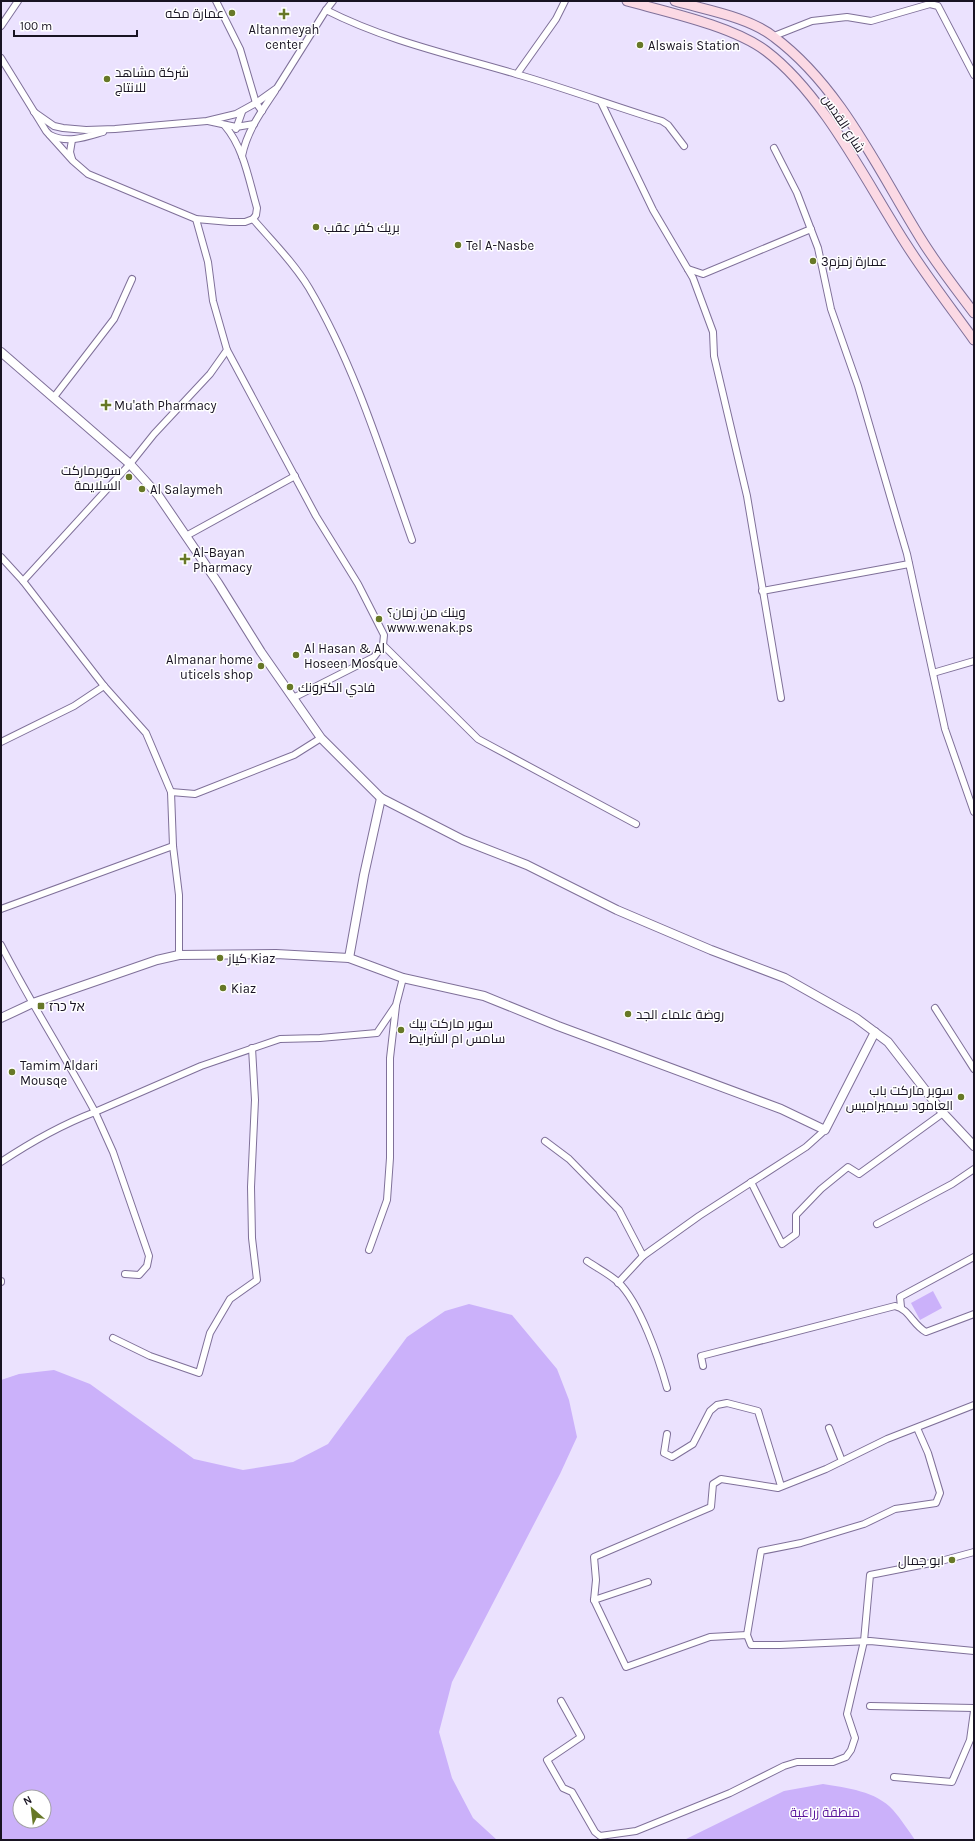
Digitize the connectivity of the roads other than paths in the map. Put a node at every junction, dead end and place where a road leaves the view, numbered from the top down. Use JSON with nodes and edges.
{"nodes":[{"id":1,"x":18,"y":1,"type":"edge"},
{"id":2,"x":216,"y":1,"type":"edge"},
{"id":3,"x":333,"y":1,"type":"edge"},
{"id":4,"x":565,"y":1,"type":"edge"},
{"id":5,"x":626,"y":1,"type":"edge"},
{"id":6,"x":675,"y":1,"type":"edge"},
{"id":7,"x":326,"y":10,"type":"junction"},
{"id":8,"x":1,"y":26,"type":"edge"},
{"id":9,"x":774,"y":36,"type":"junction"},
{"id":10,"x":1,"y":58,"type":"edge"},
{"id":11,"x":517,"y":74,"type":"junction"},
{"id":12,"x":974,"y":75,"type":"edge"},
{"id":13,"x":278,"y":88,"type":"junction"},
{"id":14,"x":601,"y":102,"type":"junction"},
{"id":15,"x":256,"y":104,"type":"junction"},
{"id":16,"x":262,"y":111,"type":"junction"},
{"id":17,"x":34,"y":112,"type":"junction"},
{"id":18,"x":242,"y":112,"type":"junction"},
{"id":19,"x":207,"y":121,"type":"junction"},
{"id":20,"x":254,"y":124,"type":"junction"},
{"id":21,"x":225,"y":126,"type":"junction"},
{"id":22,"x":236,"y":127,"type":"junction"},
{"id":23,"x":115,"y":130,"type":"junction"},
{"id":24,"x":49,"y":135,"type":"junction"},
{"id":25,"x":235,"y":139,"type":"junction"},
{"id":26,"x":72,"y":140,"type":"junction"},
{"id":27,"x":684,"y":146,"type":"dead end"},
{"id":28,"x":774,"y":148,"type":"dead end"},
{"id":29,"x":242,"y":156,"type":"junction"},
{"id":30,"x":73,"y":161,"type":"junction"},
{"id":31,"x":196,"y":219,"type":"junction"},
{"id":32,"x":253,"y":219,"type":"junction"},
{"id":33,"x":811,"y":229,"type":"junction"},
{"id":34,"x":922,"y":241,"type":"junction"},
{"id":35,"x":906,"y":245,"type":"junction"},
{"id":36,"x":688,"y":269,"type":"junction"},
{"id":37,"x":132,"y":279,"type":"dead end"},
{"id":38,"x":974,"y":313,"type":"edge"},
{"id":39,"x":974,"y":340,"type":"edge"},
{"id":40,"x":227,"y":350,"type":"junction"},
{"id":41,"x":1,"y":352,"type":"edge"},
{"id":42,"x":54,"y":397,"type":"junction"},
{"id":43,"x":130,"y":464,"type":"junction"},
{"id":44,"x":295,"y":476,"type":"junction"},
{"id":45,"x":186,"y":536,"type":"junction"},
{"id":46,"x":412,"y":540,"type":"dead end"},
{"id":47,"x":1,"y":557,"type":"edge"},
{"id":48,"x":909,"y":564,"type":"junction"},
{"id":49,"x":23,"y":581,"type":"junction"},
{"id":50,"x":762,"y":591,"type":"junction"},
{"id":51,"x":383,"y":646,"type":"junction"},
{"id":52,"x":974,"y":661,"type":"edge"},
{"id":53,"x":933,"y":673,"type":"junction"},
{"id":54,"x":104,"y":686,"type":"junction"},
{"id":55,"x":293,"y":698,"type":"junction"},
{"id":56,"x":781,"y":698,"type":"dead end"},
{"id":57,"x":322,"y":738,"type":"junction"},
{"id":58,"x":1,"y":742,"type":"edge"},
{"id":59,"x":170,"y":792,"type":"junction"},
{"id":60,"x":381,"y":798,"type":"junction"},
{"id":61,"x":974,"y":812,"type":"edge"},
{"id":62,"x":636,"y":824,"type":"dead end"},
{"id":63,"x":173,"y":846,"type":"junction"},
{"id":64,"x":1,"y":909,"type":"edge"},
{"id":65,"x":1,"y":945,"type":"edge"},
{"id":66,"x":179,"y":955,"type":"junction"},
{"id":67,"x":349,"y":958,"type":"junction"},
{"id":68,"x":403,"y":978,"type":"junction"},
{"id":69,"x":33,"y":1003,"type":"junction"},
{"id":70,"x":396,"y":1005,"type":"junction"},
{"id":71,"x":935,"y":1008,"type":"dead end"},
{"id":72,"x":1,"y":1018,"type":"edge"},
{"id":73,"x":874,"y":1032,"type":"junction"},
{"id":74,"x":252,"y":1048,"type":"junction"},
{"id":75,"x":974,"y":1069,"type":"edge"},
{"id":76,"x":95,"y":1112,"type":"junction"},
{"id":77,"x":943,"y":1113,"type":"junction"},
{"id":78,"x":825,"y":1130,"type":"junction"},
{"id":79,"x":545,"y":1141,"type":"dead end"},
{"id":80,"x":974,"y":1146,"type":"edge"},
{"id":81,"x":1,"y":1162,"type":"edge"},
{"id":82,"x":974,"y":1169,"type":"edge"},
{"id":83,"x":751,"y":1182,"type":"junction"},
{"id":84,"x":877,"y":1224,"type":"dead end"},
{"id":85,"x":369,"y":1250,"type":"dead end"},
{"id":86,"x":643,"y":1256,"type":"junction"},
{"id":87,"x":974,"y":1257,"type":"edge"},
{"id":88,"x":587,"y":1261,"type":"dead end"},
{"id":89,"x":125,"y":1274,"type":"dead end"},
{"id":90,"x":618,"y":1282,"type":"junction"},
{"id":91,"x":901,"y":1307,"type":"junction"},
{"id":92,"x":974,"y":1314,"type":"edge"},
{"id":93,"x":113,"y":1338,"type":"dead end"},
{"id":94,"x":703,"y":1366,"type":"dead end"},
{"id":95,"x":667,"y":1388,"type":"dead end"},
{"id":96,"x":974,"y":1405,"type":"edge"},
{"id":97,"x":829,"y":1428,"type":"dead end"},
{"id":98,"x":917,"y":1428,"type":"junction"},
{"id":99,"x":667,"y":1434,"type":"dead end"},
{"id":100,"x":842,"y":1461,"type":"junction"},
{"id":101,"x":781,"y":1486,"type":"junction"},
{"id":102,"x":974,"y":1552,"type":"edge"},
{"id":103,"x":648,"y":1582,"type":"dead end"},
{"id":104,"x":594,"y":1600,"type":"junction"},
{"id":105,"x":747,"y":1635,"type":"junction"},
{"id":106,"x":864,"y":1641,"type":"junction"},
{"id":107,"x":974,"y":1651,"type":"edge"},
{"id":108,"x":561,"y":1701,"type":"dead end"},
{"id":109,"x":870,"y":1706,"type":"dead end"},
{"id":110,"x":974,"y":1710,"type":"edge"},
{"id":111,"x":894,"y":1777,"type":"dead end"}],
"edges":[{"from":1,"to":8,"type":"street"},
{"from":2,"to":15,"type":"street"},
{"from":3,"to":7,"type":"street"},
{"from":4,"to":11,"type":"street"},
{"from":5,"to":35,"type":"main road","name":"شارع القدس"},
{"from":6,"to":9,"type":"main road","name":"شارع القدس"},
{"from":7,"to":11,"type":"street"},
{"from":7,"to":13,"type":"street"},
{"from":9,"to":12,"type":"street"},
{"from":9,"to":34,"type":"main road","name":"شارع القدس"},
{"from":10,"to":17,"type":"street"},
{"from":11,"to":14,"type":"street"},
{"from":13,"to":15,"type":"street"},
{"from":13,"to":16,"type":"street"},
{"from":14,"to":27,"type":"street"},
{"from":14,"to":36,"type":"street"},
{"from":15,"to":16,"type":"street"},
{"from":15,"to":18,"type":"street"},
{"from":16,"to":20,"type":"street"},
{"from":17,"to":23,"type":"street"},
{"from":17,"to":24,"type":"street"},
{"from":18,"to":19,"type":"street"},
{"from":18,"to":22,"type":"street"},
{"from":19,"to":21,"type":"street"},
{"from":19,"to":23,"type":"street"},
{"from":20,"to":22,"type":"street"},
{"from":20,"to":29,"type":"street"},
{"from":21,"to":22,"type":"street"},
{"from":21,"to":25,"type":"street"},
{"from":22,"to":25,"type":"street"},
{"from":23,"to":26,"type":"street"},
{"from":24,"to":26,"type":"street"},
{"from":24,"to":30,"type":"street"},
{"from":25,"to":29,"type":"street"},
{"from":26,"to":30,"type":"street"},
{"from":28,"to":33,"type":"street"},
{"from":29,"to":32,"type":"street"},
{"from":30,"to":31,"type":"street"},
{"from":31,"to":32,"type":"street"},
{"from":31,"to":40,"type":"street"},
{"from":32,"to":46,"type":"street"},
{"from":33,"to":36,"type":"street"},
{"from":33,"to":48,"type":"street"},
{"from":34,"to":35,"type":"main road"},
{"from":34,"to":38,"type":"main road","name":"شارع القدس"},
{"from":35,"to":39,"type":"main road","name":"شارع القدس"},
{"from":36,"to":50,"type":"street"},
{"from":37,"to":42,"type":"street"},
{"from":40,"to":43,"type":"street"},
{"from":40,"to":44,"type":"street"},
{"from":41,"to":42,"type":"street"},
{"from":42,"to":43,"type":"street"},
{"from":43,"to":45,"type":"street"},
{"from":43,"to":49,"type":"street"},
{"from":44,"to":45,"type":"street"},
{"from":44,"to":51,"type":"street"},
{"from":45,"to":55,"type":"street"},
{"from":47,"to":49,"type":"street"},
{"from":48,"to":50,"type":"street"},
{"from":48,"to":53,"type":"street"},
{"from":49,"to":54,"type":"street"},
{"from":50,"to":56,"type":"street"},
{"from":51,"to":55,"type":"street"},
{"from":51,"to":62,"type":"street"},
{"from":52,"to":53,"type":"street"},
{"from":53,"to":61,"type":"street"},
{"from":54,"to":58,"type":"street"},
{"from":54,"to":59,"type":"street"},
{"from":55,"to":57,"type":"street"},
{"from":57,"to":59,"type":"street"},
{"from":57,"to":60,"type":"street"},
{"from":59,"to":63,"type":"street"},
{"from":60,"to":67,"type":"street"},
{"from":60,"to":73,"type":"street"},
{"from":63,"to":64,"type":"street"},
{"from":63,"to":66,"type":"street"},
{"from":65,"to":69,"type":"street"},
{"from":66,"to":67,"type":"street"},
{"from":66,"to":69,"type":"street"},
{"from":67,"to":68,"type":"street"},
{"from":68,"to":70,"type":"street"},
{"from":68,"to":78,"type":"street"},
{"from":69,"to":72,"type":"street"},
{"from":69,"to":76,"type":"street"},
{"from":70,"to":74,"type":"street"},
{"from":70,"to":85,"type":"street"},
{"from":71,"to":75,"type":"street"},
{"from":73,"to":77,"type":"street"},
{"from":73,"to":78,"type":"street"},
{"from":74,"to":76,"type":"street"},
{"from":74,"to":93,"type":"street"},
{"from":76,"to":81,"type":"street"},
{"from":76,"to":89,"type":"street"},
{"from":77,"to":80,"type":"street"},
{"from":77,"to":83,"type":"street"},
{"from":78,"to":83,"type":"street"},
{"from":79,"to":86,"type":"street"},
{"from":82,"to":84,"type":"street"},
{"from":83,"to":86,"type":"street"},
{"from":86,"to":90,"type":"street"},
{"from":87,"to":91,"type":"street"},
{"from":88,"to":90,"type":"street"},
{"from":90,"to":95,"type":"street"},
{"from":91,"to":92,"type":"street"},
{"from":91,"to":94,"type":"street"},
{"from":96,"to":98,"type":"street"},
{"from":97,"to":100,"type":"street"},
{"from":98,"to":100,"type":"street"},
{"from":98,"to":105,"type":"street"},
{"from":99,"to":101,"type":"street"},
{"from":100,"to":101,"type":"street"},
{"from":101,"to":104,"type":"street"},
{"from":102,"to":106,"type":"street"},
{"from":103,"to":104,"type":"street"},
{"from":104,"to":105,"type":"street"},
{"from":105,"to":106,"type":"street"},
{"from":106,"to":107,"type":"street"},
{"from":106,"to":108,"type":"street"},
{"from":109,"to":110,"type":"street"},
{"from":110,"to":111,"type":"street"}]}
